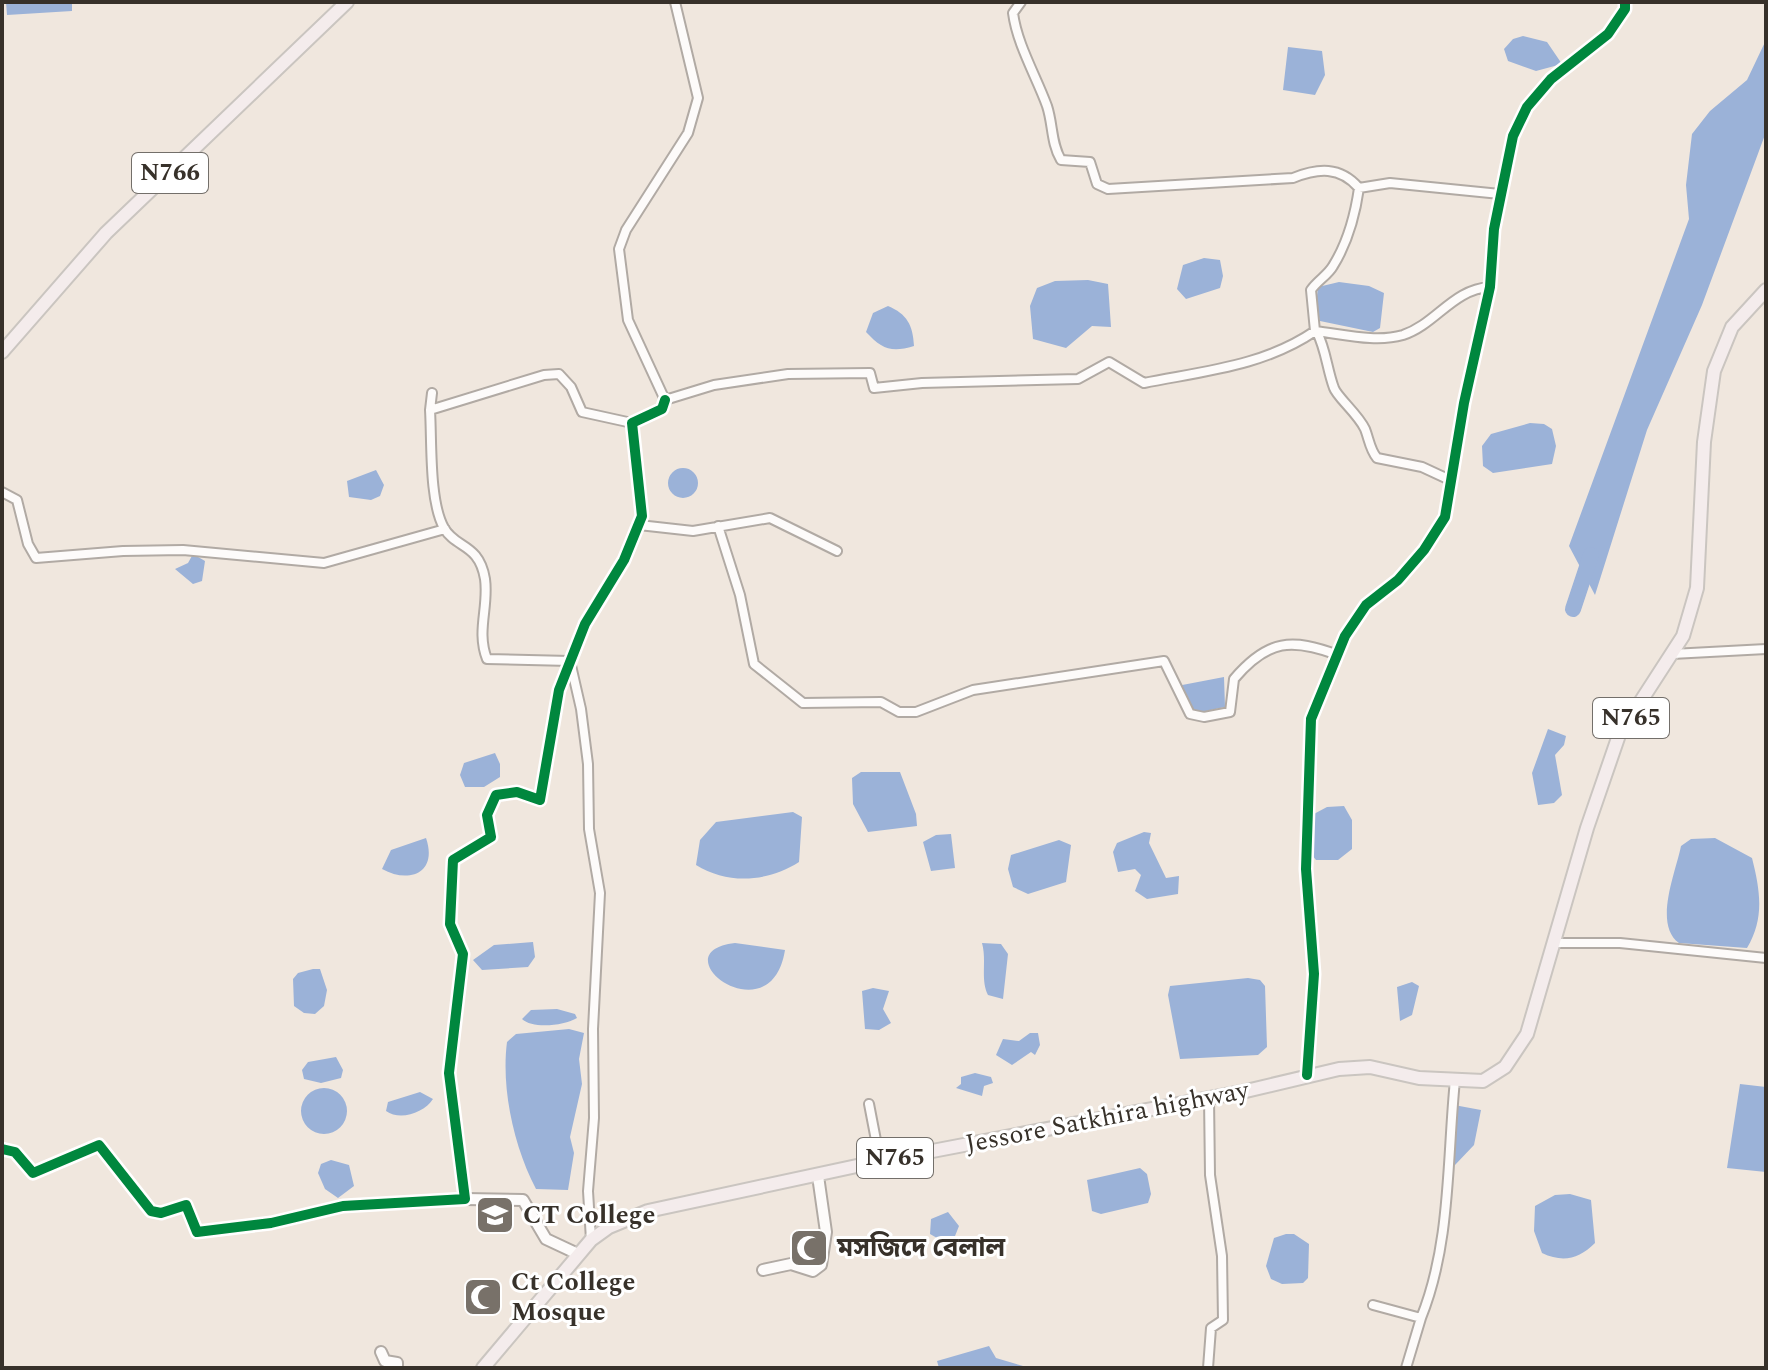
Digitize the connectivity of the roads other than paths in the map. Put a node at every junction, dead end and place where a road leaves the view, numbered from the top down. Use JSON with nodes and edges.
{"nodes":[{"id":1,"x":347,"y":2,"type":"edge"},
{"id":2,"x":675,"y":2,"type":"edge"},
{"id":3,"x":1021,"y":2,"type":"edge"},
{"id":4,"x":1625,"y":2,"type":"edge"},
{"id":5,"x":1359,"y":188,"type":"junction"},
{"id":6,"x":1500,"y":194,"type":"junction"},
{"id":7,"x":1490,"y":287,"type":"junction"},
{"id":8,"x":1766,"y":290,"type":"edge"},
{"id":9,"x":1316,"y":332,"type":"junction"},
{"id":10,"x":2,"y":352,"type":"edge"},
{"id":11,"x":432,"y":393,"type":"dead end"},
{"id":12,"x":665,"y":400,"type":"junction"},
{"id":13,"x":430,"y":410,"type":"junction"},
{"id":14,"x":632,"y":423,"type":"junction"},
{"id":15,"x":1450,"y":480,"type":"junction"},
{"id":16,"x":2,"y":492,"type":"edge"},
{"id":17,"x":639,"y":525,"type":"junction"},
{"id":18,"x":718,"y":526,"type":"junction"},
{"id":19,"x":445,"y":529,"type":"junction"},
{"id":20,"x":837,"y":551,"type":"dead end"},
{"id":21,"x":1766,"y":649,"type":"edge"},
{"id":22,"x":1672,"y":654,"type":"junction"},
{"id":23,"x":1338,"y":655,"type":"junction"},
{"id":24,"x":570,"y":661,"type":"junction"},
{"id":25,"x":1553,"y":943,"type":"junction"},
{"id":26,"x":1766,"y":958,"type":"edge"},
{"id":27,"x":1307,"y":1075,"type":"junction"},
{"id":28,"x":1455,"y":1080,"type":"junction"},
{"id":29,"x":1209,"y":1098,"type":"junction"},
{"id":30,"x":869,"y":1104,"type":"dead end"},
{"id":31,"x":2,"y":1149,"type":"edge"},
{"id":32,"x":880,"y":1161,"type":"junction"},
{"id":33,"x":818,"y":1176,"type":"junction"},
{"id":34,"x":465,"y":1199,"type":"junction"},
{"id":35,"x":591,"y":1240,"type":"junction"},
{"id":36,"x":578,"y":1254,"type":"junction"},
{"id":37,"x":763,"y":1270,"type":"dead end"},
{"id":38,"x":1373,"y":1305,"type":"dead end"},
{"id":39,"x":1421,"y":1318,"type":"junction"},
{"id":40,"x":381,"y":1352,"type":"dead end"},
{"id":41,"x":397,"y":1368,"type":"edge"},
{"id":42,"x":483,"y":1368,"type":"edge"},
{"id":43,"x":1208,"y":1368,"type":"edge"},
{"id":44,"x":1406,"y":1368,"type":"edge"}],
"edges":[{"from":1,"to":10,"type":"highway","number":"N766"},
{"from":2,"to":12,"type":"street"},
{"from":3,"to":5,"type":"street"},
{"from":4,"to":6,"type":"street"},
{"from":5,"to":6,"type":"street"},
{"from":5,"to":9,"type":"street"},
{"from":6,"to":7,"type":"street"},
{"from":7,"to":9,"type":"street"},
{"from":7,"to":15,"type":"street"},
{"from":8,"to":22,"type":"highway","number":"N765"},
{"from":9,"to":12,"type":"street"},
{"from":9,"to":15,"type":"street"},
{"from":11,"to":13,"type":"street"},
{"from":12,"to":14,"type":"street"},
{"from":13,"to":14,"type":"street"},
{"from":13,"to":19,"type":"street"},
{"from":14,"to":17,"type":"street"},
{"from":15,"to":23,"type":"street"},
{"from":16,"to":19,"type":"street"},
{"from":17,"to":18,"type":"street"},
{"from":17,"to":24,"type":"street"},
{"from":18,"to":20,"type":"street"},
{"from":18,"to":23,"type":"street"},
{"from":19,"to":24,"type":"street"},
{"from":21,"to":22,"type":"street"},
{"from":22,"to":25,"type":"highway","number":"N765"},
{"from":23,"to":27,"type":"street"},
{"from":24,"to":34,"type":"street"},
{"from":24,"to":35,"type":"street"},
{"from":25,"to":26,"type":"street"},
{"from":25,"to":28,"type":"highway","number":"N765"},
{"from":27,"to":28,"type":"highway","name":"Jessore Satkhira highway","number":"N765"},
{"from":27,"to":29,"type":"highway","name":"Jessore Satkhira highway","number":"N765"},
{"from":28,"to":39,"type":"street"},
{"from":29,"to":32,"type":"highway","name":"Jessore Satkhira highway","number":"N765"},
{"from":29,"to":43,"type":"street"},
{"from":30,"to":32,"type":"street"},
{"from":31,"to":34,"type":"street"},
{"from":32,"to":33,"type":"highway","name":"Jessore Satkhira highway","number":"N765"},
{"from":33,"to":35,"type":"highway","name":"Jessore Satkhira highway","number":"N765"},
{"from":33,"to":37,"type":"street"},
{"from":34,"to":36,"type":"street"},
{"from":35,"to":36,"type":"highway","name":"Jessore Satkhira highway","number":"N765"},
{"from":36,"to":42,"type":"highway","name":"Jessore Satkhira highway","number":"N765"},
{"from":38,"to":39,"type":"street"},
{"from":39,"to":44,"type":"street"},
{"from":40,"to":41,"type":"street"}]}
